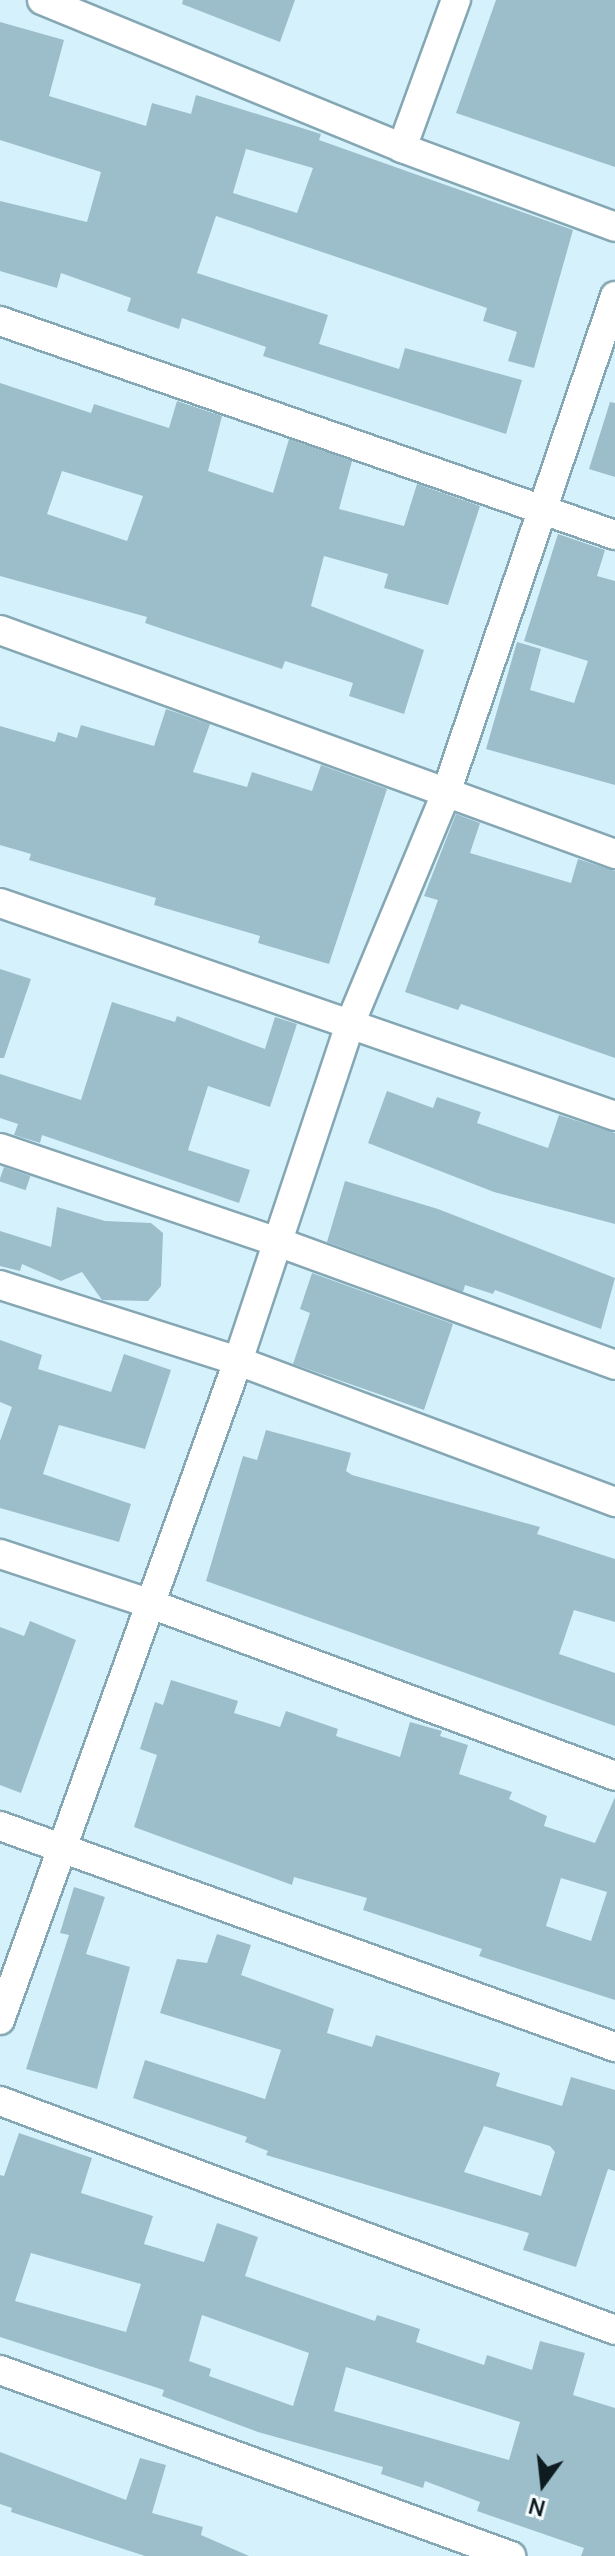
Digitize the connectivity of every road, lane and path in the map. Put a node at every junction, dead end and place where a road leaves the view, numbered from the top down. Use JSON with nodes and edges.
{"nodes":[{"id":1,"x":42,"y":0,"type":"edge"},
{"id":2,"x":456,"y":0,"type":"edge"},
{"id":3,"x":402,"y":148,"type":"junction"},
{"id":4,"x":615,"y":227,"type":"edge"},
{"id":5,"x":615,"y":296,"type":"edge"},
{"id":6,"x":0,"y":321,"type":"edge"},
{"id":7,"x":542,"y":509,"type":"junction"},
{"id":8,"x":615,"y":535,"type":"edge"},
{"id":9,"x":0,"y":630,"type":"edge"},
{"id":10,"x":445,"y":796,"type":"junction"},
{"id":11,"x":615,"y":854,"type":"edge"},
{"id":12,"x":0,"y":903,"type":"edge"},
{"id":13,"x":350,"y":1024,"type":"junction"},
{"id":14,"x":615,"y":1116,"type":"edge"},
{"id":15,"x":0,"y":1148,"type":"edge"},
{"id":16,"x":275,"y":1241,"type":"junction"},
{"id":17,"x":0,"y":1285,"type":"edge"},
{"id":18,"x":238,"y":1361,"type":"junction"},
{"id":19,"x":615,"y":1365,"type":"edge"},
{"id":20,"x":615,"y":1502,"type":"edge"},
{"id":21,"x":0,"y":1554,"type":"edge"},
{"id":22,"x":148,"y":1603,"type":"junction"},
{"id":23,"x":615,"y":1776,"type":"edge"},
{"id":24,"x":0,"y":1826,"type":"edge"},
{"id":25,"x":63,"y":1848,"type":"junction"},
{"id":26,"x":0,"y":2020,"type":"edge"},
{"id":27,"x":615,"y":2047,"type":"edge"},
{"id":28,"x":0,"y":2101,"type":"edge"},
{"id":29,"x":615,"y":2330,"type":"edge"},
{"id":30,"x":0,"y":2370,"type":"edge"},
{"id":31,"x":511,"y":2556,"type":"edge"}],
"edges":[{"from":1,"to":3,"type":"street"},
{"from":2,"to":3,"type":"street"},
{"from":3,"to":4,"type":"street"},
{"from":5,"to":7,"type":"street"},
{"from":6,"to":7,"type":"street"},
{"from":7,"to":8,"type":"street"},
{"from":7,"to":10,"type":"street"},
{"from":9,"to":10,"type":"street"},
{"from":10,"to":11,"type":"street"},
{"from":10,"to":13,"type":"street"},
{"from":12,"to":13,"type":"street"},
{"from":13,"to":14,"type":"street"},
{"from":13,"to":16,"type":"street"},
{"from":15,"to":16,"type":"street"},
{"from":16,"to":18,"type":"street"},
{"from":16,"to":19,"type":"street"},
{"from":17,"to":18,"type":"street"},
{"from":18,"to":20,"type":"street"},
{"from":18,"to":22,"type":"street"},
{"from":21,"to":22,"type":"street"},
{"from":22,"to":23,"type":"street"},
{"from":22,"to":25,"type":"street"},
{"from":24,"to":25,"type":"street"},
{"from":25,"to":26,"type":"street"},
{"from":25,"to":27,"type":"street"},
{"from":28,"to":29,"type":"street"},
{"from":30,"to":31,"type":"street"}]}
